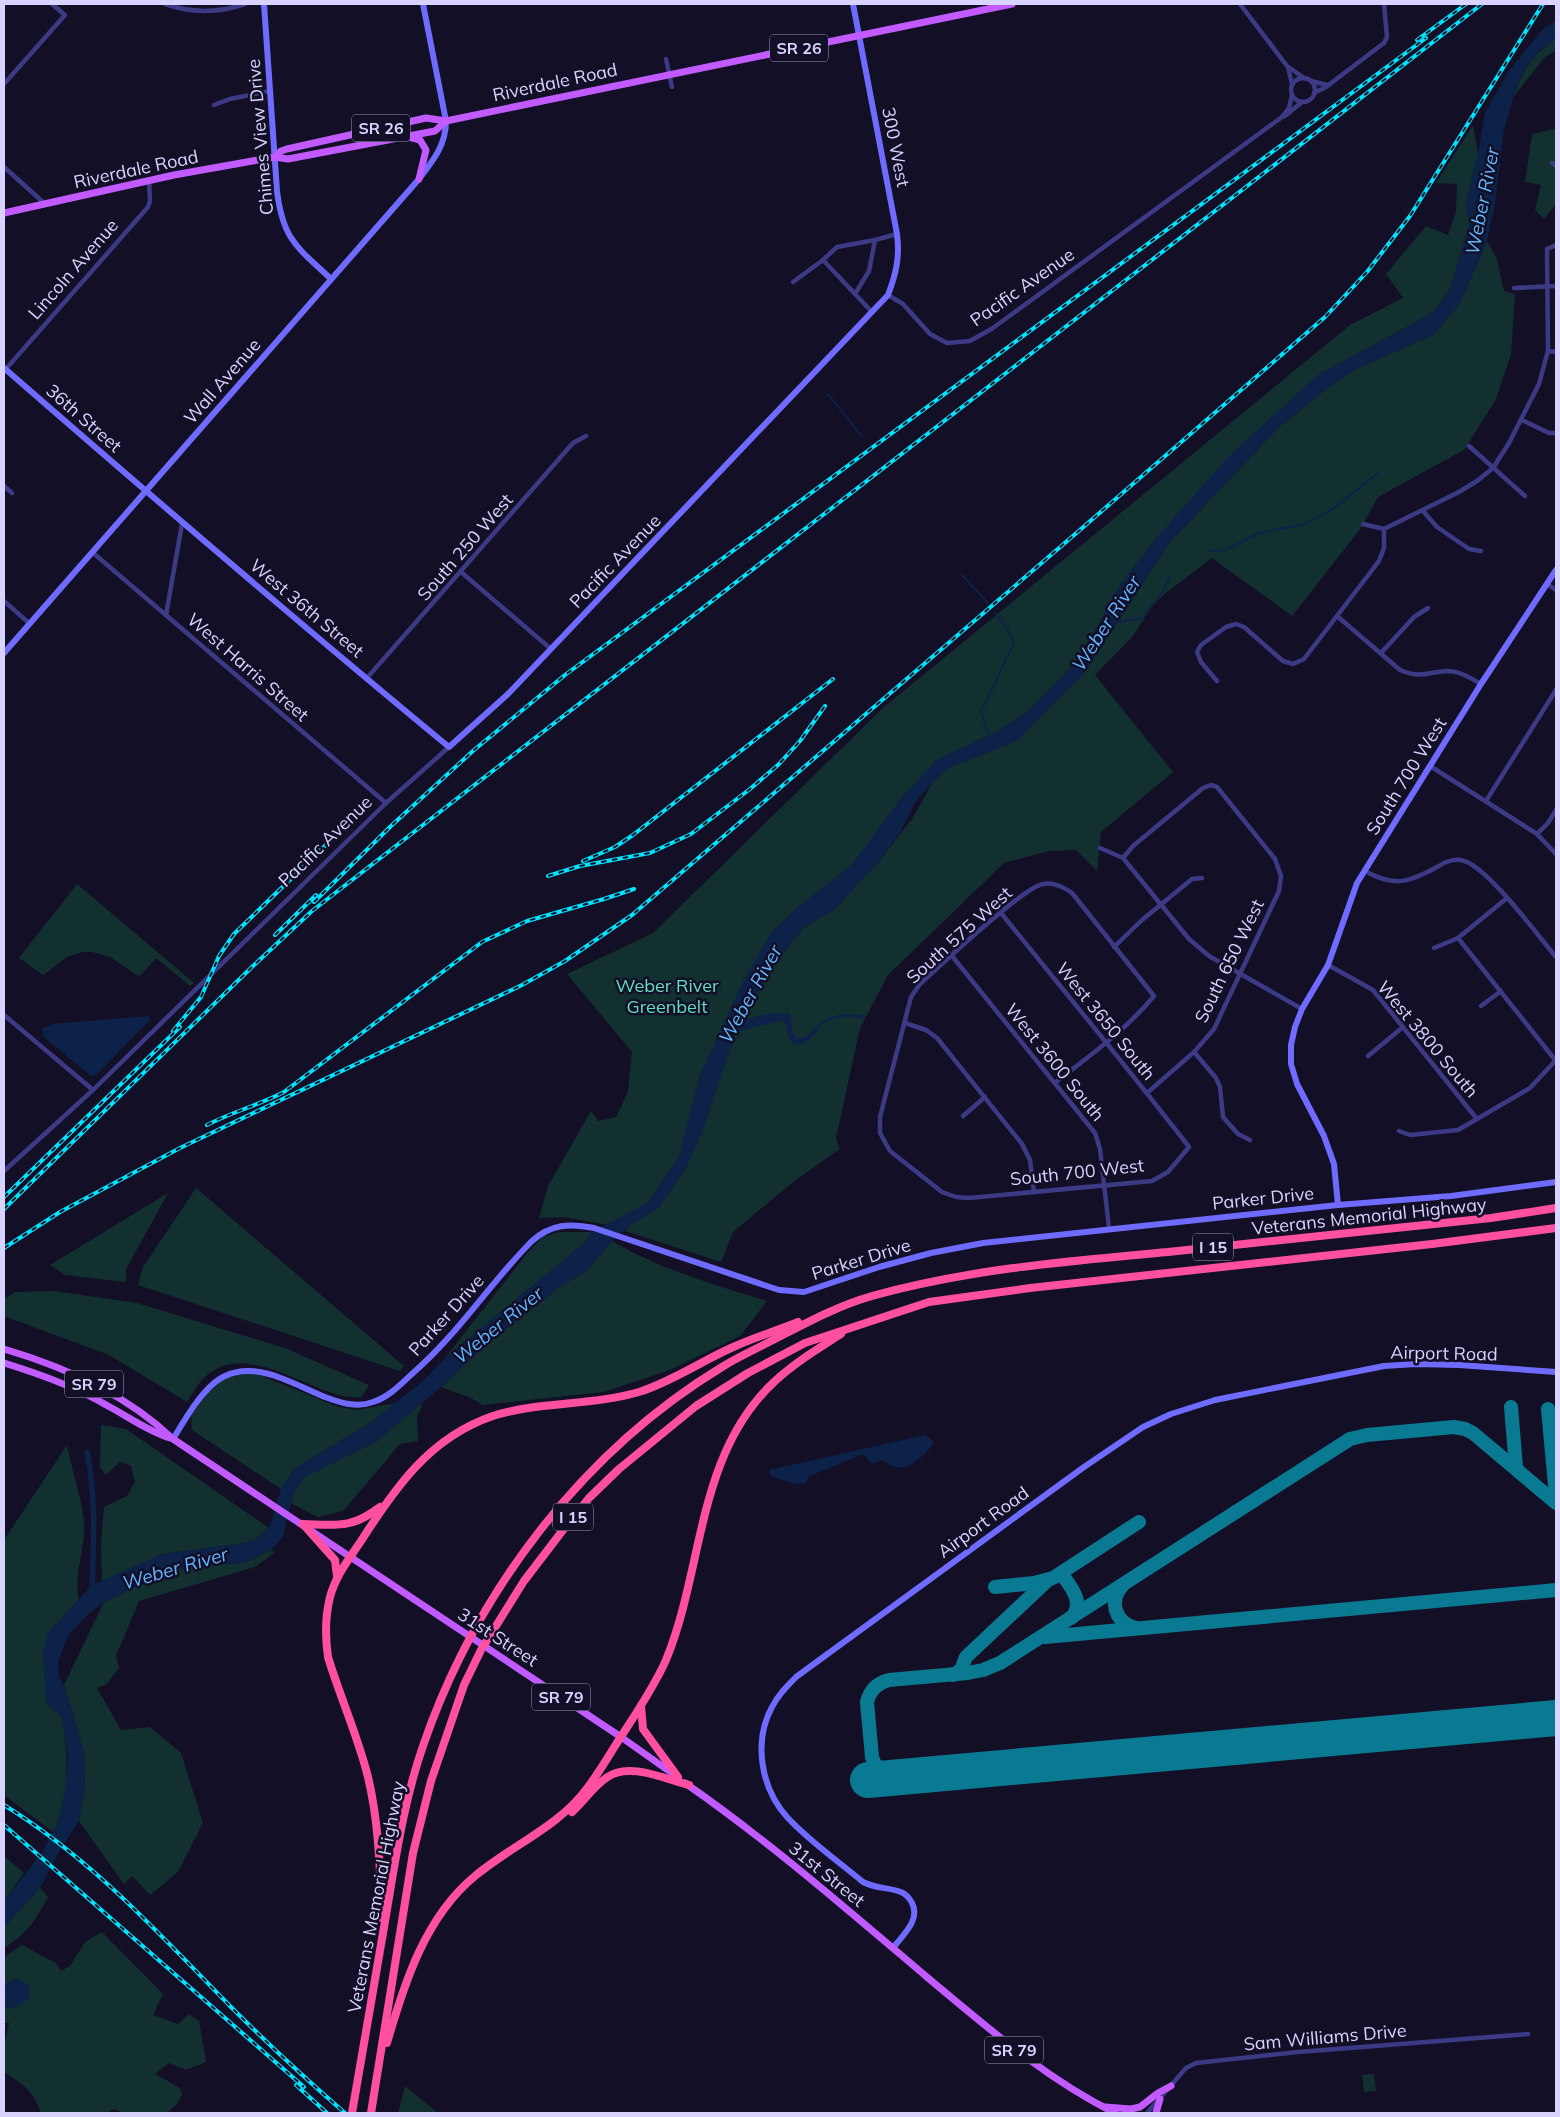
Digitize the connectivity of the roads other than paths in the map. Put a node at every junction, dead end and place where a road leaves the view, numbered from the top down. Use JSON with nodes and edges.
{"nodes":[{"id":1,"x":52,"y":4,"type":"edge"},
{"id":2,"x":165,"y":4,"type":"edge"},
{"id":3,"x":245,"y":4,"type":"edge"},
{"id":4,"x":264,"y":4,"type":"edge"},
{"id":5,"x":423,"y":4,"type":"edge"},
{"id":6,"x":853,"y":4,"type":"edge"},
{"id":7,"x":1012,"y":4,"type":"edge"},
{"id":8,"x":1240,"y":4,"type":"edge"},
{"id":9,"x":1384,"y":4,"type":"edge"},
{"id":10,"x":859,"y":36,"type":"junction"},
{"id":11,"x":666,"y":59,"type":"dead end"},
{"id":12,"x":1287,"y":66,"type":"junction"},
{"id":13,"x":670,"y":74,"type":"junction"},
{"id":14,"x":1304,"y":78,"type":"junction"},
{"id":15,"x":1310,"y":80,"type":"junction"},
{"id":16,"x":4,"y":84,"type":"edge"},
{"id":17,"x":1329,"y":85,"type":"junction"},
{"id":18,"x":1292,"y":86,"type":"junction"},
{"id":19,"x":672,"y":87,"type":"dead end"},
{"id":20,"x":270,"y":92,"type":"junction"},
{"id":21,"x":1314,"y":94,"type":"junction"},
{"id":22,"x":1292,"y":95,"type":"junction"},
{"id":23,"x":1303,"y":102,"type":"junction"},
{"id":24,"x":214,"y":105,"type":"dead end"},
{"id":25,"x":1282,"y":117,"type":"junction"},
{"id":26,"x":446,"y":121,"type":"junction"},
{"id":27,"x":406,"y":136,"type":"junction"},
{"id":28,"x":275,"y":157,"type":"junction"},
{"id":29,"x":4,"y":167,"type":"edge"},
{"id":30,"x":419,"y":179,"type":"junction"},
{"id":31,"x":149,"y":181,"type":"junction"},
{"id":32,"x":44,"y":204,"type":"junction"},
{"id":33,"x":4,"y":213,"type":"edge"},
{"id":34,"x":897,"y":234,"type":"junction"},
{"id":35,"x":874,"y":240,"type":"junction"},
{"id":36,"x":1556,"y":245,"type":"edge"},
{"id":37,"x":824,"y":260,"type":"junction"},
{"id":38,"x":331,"y":279,"type":"junction"},
{"id":39,"x":793,"y":282,"type":"dead end"},
{"id":40,"x":1547,"y":286,"type":"junction"},
{"id":41,"x":1556,"y":286,"type":"edge"},
{"id":42,"x":1514,"y":288,"type":"dead end"},
{"id":43,"x":855,"y":294,"type":"junction"},
{"id":44,"x":888,"y":295,"type":"junction"},
{"id":45,"x":872,"y":312,"type":"junction"},
{"id":46,"x":1548,"y":351,"type":"junction"},
{"id":47,"x":1556,"y":352,"type":"edge"},
{"id":48,"x":4,"y":370,"type":"edge"},
{"id":49,"x":1522,"y":420,"type":"junction"},
{"id":50,"x":1556,"y":433,"type":"edge"},
{"id":51,"x":586,"y":436,"type":"dead end"},
{"id":52,"x":1469,"y":446,"type":"dead end"},
{"id":53,"x":1493,"y":468,"type":"junction"},
{"id":54,"x":4,"y":486,"type":"edge"},
{"id":55,"x":145,"y":491,"type":"junction"},
{"id":56,"x":12,"y":493,"type":"dead end"},
{"id":57,"x":1525,"y":496,"type":"dead end"},
{"id":58,"x":1423,"y":511,"type":"junction"},
{"id":59,"x":182,"y":524,"type":"junction"},
{"id":60,"x":1363,"y":524,"type":"dead end"},
{"id":61,"x":1384,"y":529,"type":"junction"},
{"id":62,"x":1481,"y":551,"type":"dead end"},
{"id":63,"x":92,"y":552,"type":"junction"},
{"id":64,"x":1556,"y":570,"type":"edge"},
{"id":65,"x":461,"y":572,"type":"junction"},
{"id":66,"x":1547,"y":584,"type":"junction"},
{"id":67,"x":1556,"y":590,"type":"edge"},
{"id":68,"x":4,"y":601,"type":"edge"},
{"id":69,"x":1428,"y":608,"type":"dead end"},
{"id":70,"x":166,"y":615,"type":"junction"},
{"id":71,"x":1337,"y":616,"type":"junction"},
{"id":72,"x":30,"y":624,"type":"junction"},
{"id":73,"x":552,"y":649,"type":"junction"},
{"id":74,"x":1381,"y":653,"type":"junction"},
{"id":75,"x":4,"y":654,"type":"edge"},
{"id":76,"x":366,"y":678,"type":"junction"},
{"id":77,"x":1217,"y":681,"type":"dead end"},
{"id":78,"x":1481,"y":684,"type":"junction"},
{"id":79,"x":1556,"y":690,"type":"edge"},
{"id":80,"x":449,"y":747,"type":"junction"},
{"id":81,"x":1430,"y":766,"type":"junction"},
{"id":82,"x":1486,"y":801,"type":"junction"},
{"id":83,"x":386,"y":803,"type":"junction"},
{"id":84,"x":1556,"y":810,"type":"edge"},
{"id":85,"x":1537,"y":834,"type":"junction"},
{"id":86,"x":1100,"y":848,"type":"dead end"},
{"id":87,"x":1556,"y":854,"type":"edge"},
{"id":88,"x":1123,"y":858,"type":"junction"},
{"id":89,"x":1364,"y":872,"type":"junction"},
{"id":90,"x":1202,"y":878,"type":"dead end"},
{"id":91,"x":1506,"y":898,"type":"junction"},
{"id":92,"x":1162,"y":904,"type":"junction"},
{"id":93,"x":1001,"y":913,"type":"junction"},
{"id":94,"x":1458,"y":938,"type":"junction"},
{"id":95,"x":1114,"y":947,"type":"junction"},
{"id":96,"x":1434,"y":948,"type":"dead end"},
{"id":97,"x":952,"y":956,"type":"junction"},
{"id":98,"x":1556,"y":957,"type":"edge"},
{"id":99,"x":1328,"y":965,"type":"junction"},
{"id":100,"x":1241,"y":974,"type":"junction"},
{"id":101,"x":1501,"y":991,"type":"junction"},
{"id":102,"x":1480,"y":1006,"type":"dead end"},
{"id":103,"x":1302,"y":1009,"type":"junction"},
{"id":104,"x":4,"y":1015,"type":"edge"},
{"id":105,"x":904,"y":1022,"type":"junction"},
{"id":106,"x":1403,"y":1027,"type":"junction"},
{"id":107,"x":1106,"y":1042,"type":"junction"},
{"id":108,"x":1194,"y":1052,"type":"junction"},
{"id":109,"x":1368,"y":1056,"type":"dead end"},
{"id":110,"x":1556,"y":1060,"type":"edge"},
{"id":111,"x":1055,"y":1083,"type":"junction"},
{"id":112,"x":93,"y":1090,"type":"junction"},
{"id":113,"x":1147,"y":1093,"type":"junction"},
{"id":114,"x":985,"y":1097,"type":"junction"},
{"id":115,"x":963,"y":1116,"type":"dead end"},
{"id":116,"x":1477,"y":1119,"type":"junction"},
{"id":117,"x":1399,"y":1131,"type":"dead end"},
{"id":118,"x":1250,"y":1140,"type":"dead end"},
{"id":119,"x":1189,"y":1147,"type":"joint"},
{"id":120,"x":4,"y":1171,"type":"edge"},
{"id":121,"x":1556,"y":1182,"type":"edge"},
{"id":122,"x":1104,"y":1185,"type":"junction"},
{"id":123,"x":1034,"y":1192,"type":"junction"},
{"id":124,"x":956,"y":1197,"type":"joint"},
{"id":125,"x":1338,"y":1205,"type":"junction"},
{"id":126,"x":1556,"y":1208,"type":"edge"},
{"id":127,"x":1109,"y":1228,"type":"junction"},
{"id":128,"x":1556,"y":1228,"type":"edge"},
{"id":129,"x":833,"y":1310,"type":"junction"},
{"id":130,"x":849,"y":1329,"type":"junction"},
{"id":131,"x":4,"y":1349,"type":"edge"},
{"id":132,"x":4,"y":1363,"type":"edge"},
{"id":133,"x":1556,"y":1372,"type":"edge"},
{"id":134,"x":173,"y":1439,"type":"junction"},
{"id":135,"x":386,"y":1503,"type":"junction"},
{"id":136,"x":302,"y":1524,"type":"junction"},
{"id":137,"x":351,"y":1556,"type":"junction"},
{"id":138,"x":337,"y":1576,"type":"junction"},
{"id":139,"x":641,"y":1706,"type":"junction"},
{"id":140,"x":621,"y":1737,"type":"junction"},
{"id":141,"x":678,"y":1778,"type":"junction"},
{"id":142,"x":689,"y":1786,"type":"junction"},
{"id":143,"x":553,"y":1822,"type":"junction"},
{"id":144,"x":383,"y":1934,"type":"junction"},
{"id":145,"x":893,"y":1948,"type":"junction"},
{"id":146,"x":1528,"y":2034,"type":"dead end"},
{"id":147,"x":378,"y":2076,"type":"junction"},
{"id":148,"x":1171,"y":2086,"type":"junction"},
{"id":149,"x":1160,"y":2099,"type":"junction"},
{"id":150,"x":1102,"y":2108,"type":"edge"},
{"id":151,"x":352,"y":2113,"type":"edge"},
{"id":152,"x":371,"y":2113,"type":"edge"},
{"id":153,"x":1115,"y":2113,"type":"edge"},
{"id":154,"x":1147,"y":2113,"type":"edge"},
{"id":155,"x":1156,"y":2113,"type":"edge"}],
"edges":[{"from":1,"to":16,"type":"street"},
{"from":2,"to":3,"type":"street"},
{"from":4,"to":20,"type":"street","name":"Chimes View Drive"},
{"from":5,"to":26,"type":"street"},
{"from":6,"to":10,"type":"street","name":"300 West"},
{"from":7,"to":10,"type":"main road","number":"SR 26"},
{"from":8,"to":12,"type":"street"},
{"from":9,"to":17,"type":"street"},
{"from":10,"to":13,"type":"main road","number":"SR 26"},
{"from":10,"to":34,"type":"street","name":"300 West"},
{"from":11,"to":13,"type":"street"},
{"from":12,"to":14,"type":"street"},
{"from":12,"to":18,"type":"street"},
{"from":13,"to":19,"type":"street"},
{"from":13,"to":26,"type":"main road","name":"Riverdale Road","number":"SR 26"},
{"from":14,"to":15,"type":"street"},
{"from":14,"to":18,"type":"street"},
{"from":15,"to":17,"type":"street"},
{"from":15,"to":21,"type":"street"},
{"from":17,"to":21,"type":"street"},
{"from":18,"to":22,"type":"street"},
{"from":20,"to":24,"type":"street"},
{"from":20,"to":28,"type":"street","name":"Chimes View Drive"},
{"from":21,"to":23,"type":"street"},
{"from":22,"to":23,"type":"street"},
{"from":22,"to":25,"type":"street","name":"Pacific Avenue"},
{"from":23,"to":25,"type":"street","name":"Pacific Avenue"},
{"from":25,"to":44,"type":"street","name":"Pacific Avenue"},
{"from":26,"to":27,"type":"main road","name":"Riverdale Road","number":"SR 26"},
{"from":26,"to":28,"type":"main road","name":"Riverdale Road","number":"SR 26"},
{"from":26,"to":30,"type":"street","name":"Wall Avenue"},
{"from":27,"to":28,"type":"main road","name":"Riverdale Road","number":"SR 26"},
{"from":27,"to":30,"type":"main road"},
{"from":28,"to":31,"type":"main road","name":"Riverdale Road","number":"SR 26"},
{"from":28,"to":38,"type":"street","name":"Chimes View Drive"},
{"from":29,"to":32,"type":"street"},
{"from":30,"to":38,"type":"street","name":"Wall Avenue"},
{"from":31,"to":32,"type":"main road","name":"Riverdale Road","number":"SR 26"},
{"from":31,"to":48,"type":"street","name":"Lincoln Avenue"},
{"from":32,"to":33,"type":"main road","name":"Riverdale Road","number":"SR 26"},
{"from":34,"to":35,"type":"street"},
{"from":34,"to":44,"type":"street","name":"300 West"},
{"from":35,"to":37,"type":"street"},
{"from":35,"to":43,"type":"street"},
{"from":36,"to":40,"type":"street"},
{"from":37,"to":39,"type":"street"},
{"from":37,"to":43,"type":"street"},
{"from":38,"to":55,"type":"street","name":"Wall Avenue"},
{"from":40,"to":41,"type":"street"},
{"from":40,"to":42,"type":"street"},
{"from":40,"to":46,"type":"street"},
{"from":43,"to":45,"type":"street"},
{"from":44,"to":45,"type":"street","name":"Pacific Avenue"},
{"from":45,"to":73,"type":"street","name":"Pacific Avenue"},
{"from":46,"to":47,"type":"street"},
{"from":46,"to":49,"type":"street"},
{"from":48,"to":55,"type":"street","name":"36th Street"},
{"from":49,"to":50,"type":"street"},
{"from":49,"to":53,"type":"street"},
{"from":51,"to":65,"type":"street","name":"South 250 West"},
{"from":52,"to":53,"type":"street"},
{"from":53,"to":57,"type":"street"},
{"from":53,"to":58,"type":"street"},
{"from":54,"to":56,"type":"street"},
{"from":55,"to":59,"type":"street","name":"West 36th Street"},
{"from":55,"to":63,"type":"street","name":"Wall Avenue"},
{"from":58,"to":61,"type":"street"},
{"from":58,"to":62,"type":"street"},
{"from":59,"to":70,"type":"street"},
{"from":59,"to":76,"type":"street","name":"West 36th Street"},
{"from":60,"to":61,"type":"street"},
{"from":61,"to":71,"type":"street"},
{"from":63,"to":70,"type":"street","name":"West Harris Street"},
{"from":63,"to":72,"type":"street","name":"Wall Avenue"},
{"from":64,"to":66,"type":"street","name":"South 700 West"},
{"from":65,"to":73,"type":"street"},
{"from":65,"to":76,"type":"street","name":"South 250 West"},
{"from":66,"to":67,"type":"street"},
{"from":66,"to":78,"type":"street","name":"South 700 West"},
{"from":68,"to":72,"type":"street"},
{"from":69,"to":74,"type":"street"},
{"from":70,"to":83,"type":"street","name":"West Harris Street"},
{"from":71,"to":74,"type":"street"},
{"from":71,"to":77,"type":"street"},
{"from":72,"to":75,"type":"street","name":"Wall Avenue"},
{"from":73,"to":80,"type":"street","name":"Pacific Avenue"},
{"from":74,"to":78,"type":"street"},
{"from":76,"to":80,"type":"street","name":"West 36th Street"},
{"from":78,"to":81,"type":"street","name":"South 700 West"},
{"from":79,"to":82,"type":"street"},
{"from":80,"to":83,"type":"street","name":"Pacific Avenue"},
{"from":81,"to":82,"type":"street"},
{"from":81,"to":89,"type":"street","name":"South 700 West"},
{"from":82,"to":85,"type":"street"},
{"from":83,"to":112,"type":"street","name":"Pacific Avenue"},
{"from":84,"to":85,"type":"street"},
{"from":85,"to":87,"type":"street"},
{"from":86,"to":88,"type":"street"},
{"from":88,"to":92,"type":"street"},
{"from":88,"to":100,"type":"street","name":"South 650 West"},
{"from":89,"to":91,"type":"street"},
{"from":89,"to":99,"type":"street","name":"South 700 West"},
{"from":90,"to":92,"type":"street"},
{"from":91,"to":94,"type":"street"},
{"from":91,"to":98,"type":"street"},
{"from":92,"to":95,"type":"street"},
{"from":92,"to":100,"type":"street"},
{"from":93,"to":95,"type":"street","name":"South 575 West"},
{"from":93,"to":97,"type":"street","name":"South 575 West"},
{"from":93,"to":107,"type":"street","name":"West 3650 South"},
{"from":94,"to":96,"type":"street"},
{"from":94,"to":101,"type":"street"},
{"from":95,"to":107,"type":"street"},
{"from":97,"to":105,"type":"street","name":"South 575 West"},
{"from":97,"to":111,"type":"street","name":"West 3600 South"},
{"from":99,"to":103,"type":"street","name":"South 700 West"},
{"from":99,"to":106,"type":"street","name":"West 3800 South"},
{"from":100,"to":103,"type":"street"},
{"from":100,"to":108,"type":"street","name":"South 650 West"},
{"from":101,"to":102,"type":"street"},
{"from":101,"to":110,"type":"street"},
{"from":103,"to":125,"type":"street","name":"South 700 West"},
{"from":104,"to":112,"type":"street"},
{"from":105,"to":114,"type":"street"},
{"from":105,"to":124,"type":"street","name":"South 575 West"},
{"from":106,"to":109,"type":"street"},
{"from":106,"to":116,"type":"street","name":"West 3800 South"},
{"from":107,"to":111,"type":"street"},
{"from":107,"to":113,"type":"street","name":"West 3650 South"},
{"from":108,"to":113,"type":"street","name":"South 650 West"},
{"from":108,"to":118,"type":"street"},
{"from":110,"to":116,"type":"street"},
{"from":111,"to":122,"type":"street","name":"West 3600 South"},
{"from":112,"to":120,"type":"street","name":"Pacific Avenue"},
{"from":113,"to":119,"type":"street","name":"West 3650 South"},
{"from":114,"to":115,"type":"street"},
{"from":114,"to":123,"type":"street"},
{"from":116,"to":117,"type":"street"},
{"from":119,"to":122,"type":"street","name":"South 700 West"},
{"from":121,"to":125,"type":"street","name":"Parker Drive"},
{"from":122,"to":123,"type":"street","name":"South 700 West"},
{"from":122,"to":127,"type":"street","name":"West 3600 South"},
{"from":123,"to":124,"type":"street","name":"South 700 West"},
{"from":125,"to":127,"type":"street","name":"Parker Drive"},
{"from":126,"to":129,"type":"highway","name":"Veterans Memorial Highway","number":"I 15"},
{"from":127,"to":134,"type":"street","name":"Parker Drive"},
{"from":128,"to":130,"type":"highway","name":"Veterans Memorial Highway","number":"I 15"},
{"from":129,"to":135,"type":"highway"},
{"from":129,"to":144,"type":"highway","name":"Veterans Memorial Highway","number":"I 15"},
{"from":130,"to":139,"type":"highway"},
{"from":130,"to":147,"type":"highway","name":"Veterans Memorial Highway","number":"I 15"},
{"from":131,"to":134,"type":"main road","name":"31st Street","number":"SR 79"},
{"from":132,"to":134,"type":"main road","number":"SR 79"},
{"from":133,"to":145,"type":"street","name":"Airport Road"},
{"from":134,"to":136,"type":"main road","name":"31st Street","number":"SR 79"},
{"from":135,"to":136,"type":"highway"},
{"from":135,"to":137,"type":"highway"},
{"from":136,"to":137,"type":"main road","name":"31st Street","number":"SR 79"},
{"from":136,"to":138,"type":"highway"},
{"from":137,"to":138,"type":"highway"},
{"from":137,"to":140,"type":"main road","name":"31st Street","number":"SR 79"},
{"from":138,"to":144,"type":"highway"},
{"from":139,"to":140,"type":"highway"},
{"from":139,"to":141,"type":"highway"},
{"from":140,"to":141,"type":"main road","name":"31st Street","number":"SR 79"},
{"from":140,"to":143,"type":"highway"},
{"from":141,"to":142,"type":"main road","name":"31st Street","number":"SR 79"},
{"from":142,"to":143,"type":"highway"},
{"from":142,"to":145,"type":"main road","name":"31st Street","number":"SR 79"},
{"from":143,"to":147,"type":"highway"},
{"from":144,"to":151,"type":"highway","name":"Veterans Memorial Highway","number":"I 15"},
{"from":145,"to":150,"type":"main road","name":"31st Street","number":"SR 79"},
{"from":146,"to":148,"type":"street","name":"Sam Williams Drive"},
{"from":147,"to":152,"type":"highway","name":"Veterans Memorial Highway","number":"I 15"},
{"from":148,"to":149,"type":"street","name":"Sam Williams Drive"},
{"from":148,"to":150,"type":"main road"},
{"from":149,"to":154,"type":"street","name":"Sam Williams Drive"},
{"from":149,"to":155,"type":"main road"},
{"from":150,"to":153,"type":"main road","number":"SR 79"}]}
